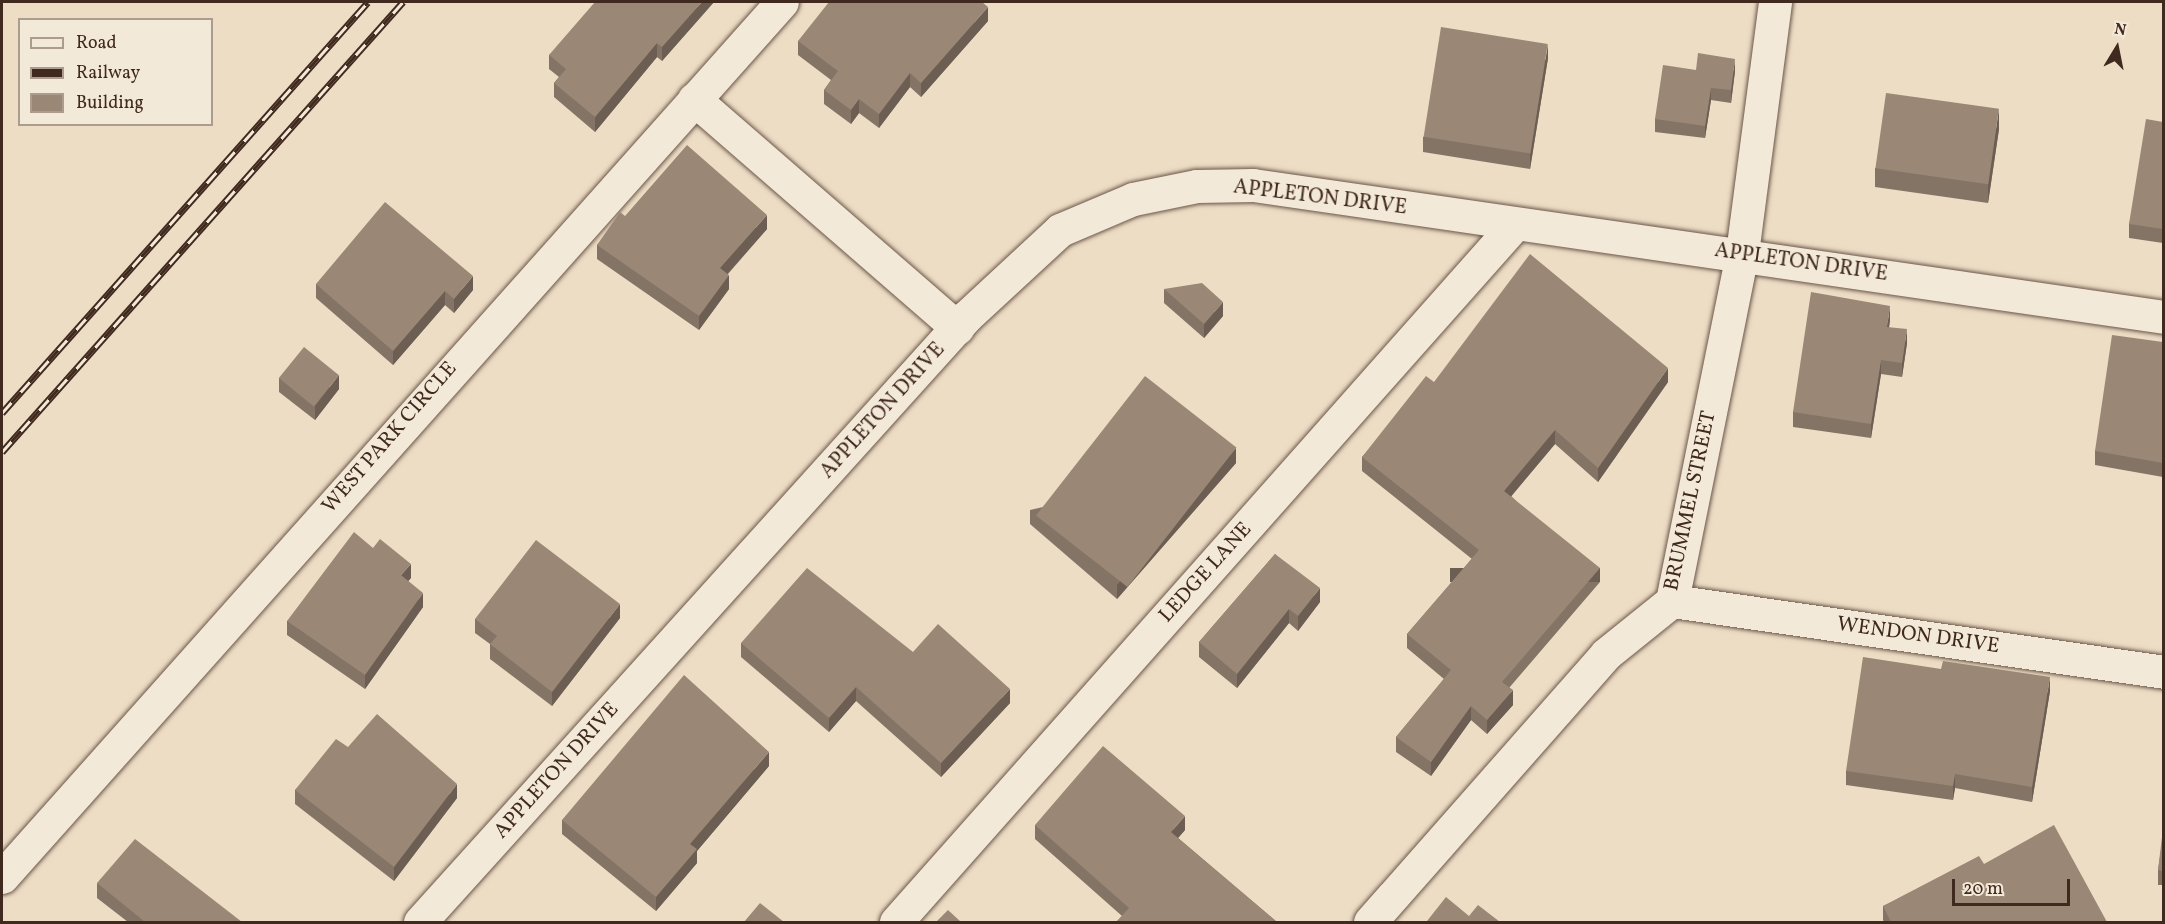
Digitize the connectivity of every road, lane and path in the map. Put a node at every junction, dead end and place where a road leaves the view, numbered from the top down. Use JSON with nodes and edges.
{"nodes":[{"id":1,"x":782,"y":2,"type":"edge"},
{"id":2,"x":1775,"y":2,"type":"edge"},
{"id":3,"x":694,"y":99,"type":"junction"},
{"id":4,"x":1515,"y":224,"type":"junction"},
{"id":5,"x":1742,"y":254,"type":"junction"},
{"id":6,"x":2163,"y":317,"type":"edge"},
{"id":7,"x":957,"y":328,"type":"junction"},
{"id":8,"x":1672,"y":601,"type":"junction"},
{"id":9,"x":2163,"y":672,"type":"edge"},
{"id":10,"x":2,"y":877,"type":"edge"},
{"id":11,"x":420,"y":922,"type":"edge"},
{"id":12,"x":896,"y":922,"type":"edge"},
{"id":13,"x":1370,"y":922,"type":"edge"}],
"edges":[{"from":1,"to":3,"type":"street","name":"WEST PARK CIRCLE"},
{"from":2,"to":5,"type":"street","name":"BRUMMEL STREET"},
{"from":3,"to":7,"type":"street"},
{"from":3,"to":10,"type":"street","name":"WEST PARK CIRCLE"},
{"from":4,"to":5,"type":"street","name":"APPLETON DRIVE"},
{"from":4,"to":7,"type":"street","name":"APPLETON DRIVE"},
{"from":4,"to":12,"type":"street","name":"LEDGE LANE"},
{"from":5,"to":6,"type":"street","name":"APPLETON DRIVE"},
{"from":5,"to":8,"type":"street","name":"BRUMMEL STREET"},
{"from":7,"to":11,"type":"street","name":"APPLETON DRIVE"},
{"from":8,"to":9,"type":"street","name":"WENDON DRIVE"},
{"from":8,"to":13,"type":"street","name":"BRUMMEL STREET"}]}
